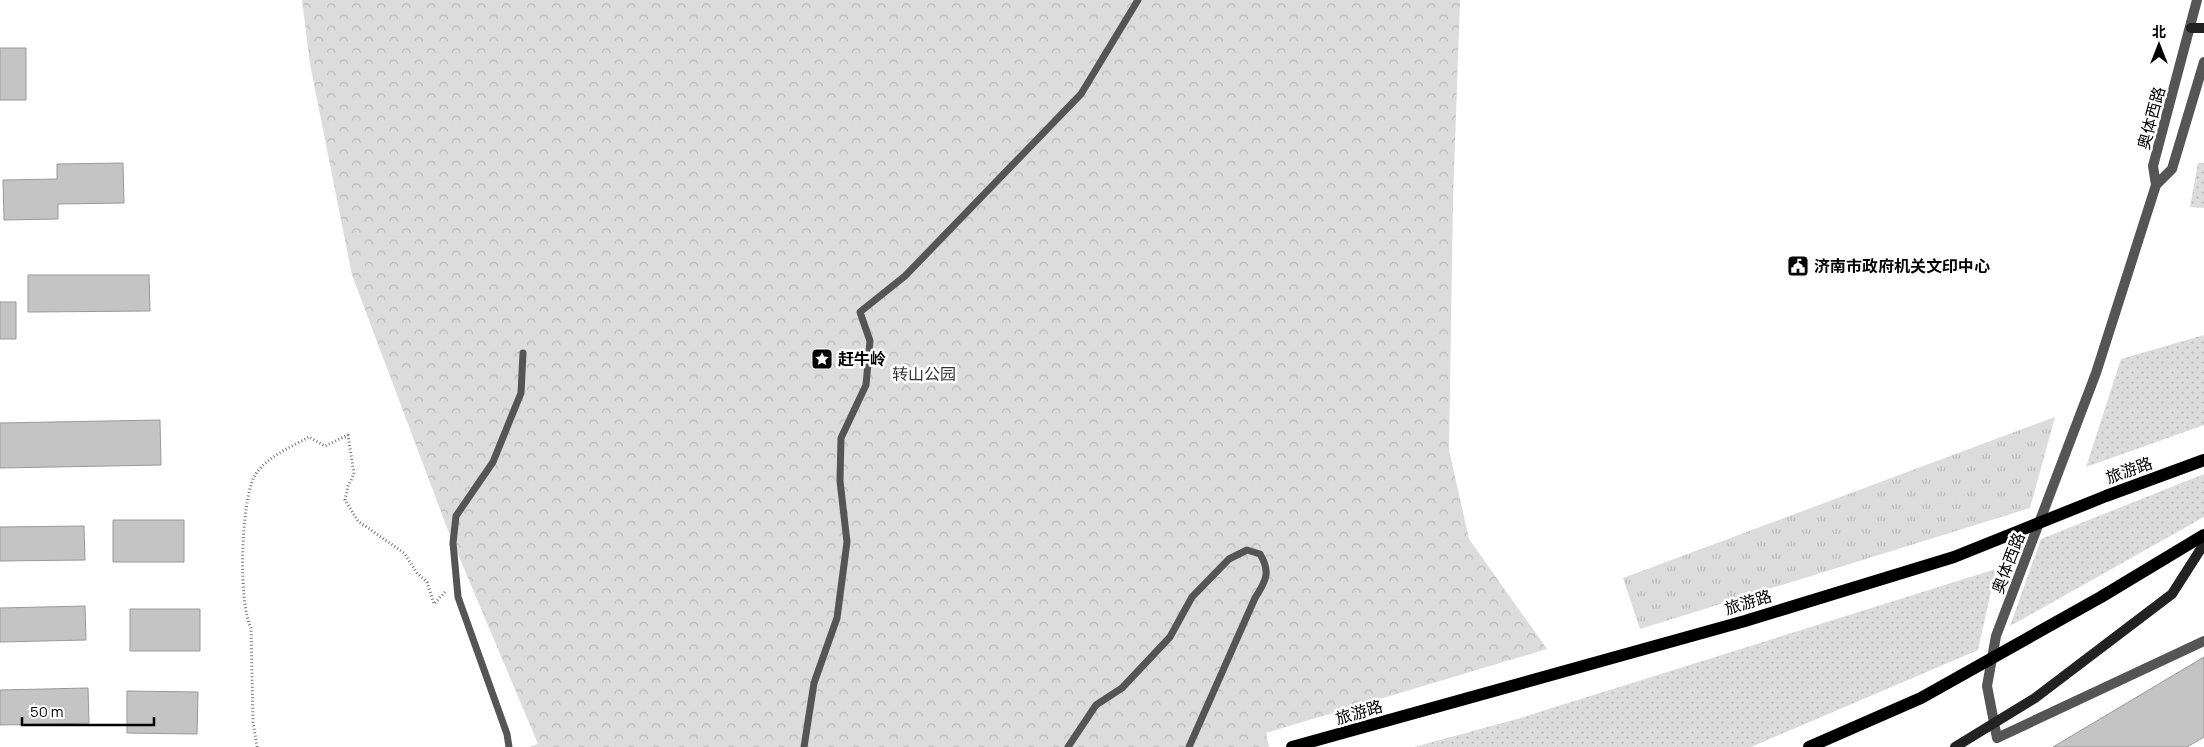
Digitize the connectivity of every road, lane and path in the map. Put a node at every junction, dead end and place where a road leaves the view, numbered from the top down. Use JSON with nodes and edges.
{"nodes":[{"id":1,"x":1138,"y":0,"type":"edge"},
{"id":2,"x":2197,"y":0,"type":"edge"},
{"id":3,"x":2190,"y":28,"type":"junction"},
{"id":4,"x":2204,"y":28,"type":"edge"},
{"id":5,"x":2204,"y":62,"type":"edge"},
{"id":6,"x":2156,"y":185,"type":"junction"},
{"id":7,"x":523,"y":353,"type":"dead end"},
{"id":8,"x":2204,"y":460,"type":"edge"},
{"id":9,"x":2204,"y":535,"type":"edge"},
{"id":10,"x":2204,"y":544,"type":"edge"},
{"id":11,"x":458,"y":597,"type":"junction"},
{"id":12,"x":2204,"y":641,"type":"edge"},
{"id":13,"x":257,"y":747,"type":"edge"},
{"id":14,"x":509,"y":747,"type":"edge"},
{"id":15,"x":804,"y":747,"type":"edge"},
{"id":16,"x":1068,"y":747,"type":"edge"},
{"id":17,"x":1189,"y":747,"type":"edge"},
{"id":18,"x":1292,"y":747,"type":"edge"},
{"id":19,"x":1809,"y":747,"type":"edge"},
{"id":20,"x":1955,"y":747,"type":"edge"}],
"edges":[{"from":1,"to":15,"type":"lane"},
{"from":2,"to":3,"type":"street","name":"奥体西路"},
{"from":3,"to":4,"type":"street"},
{"from":3,"to":6,"type":"street","name":"奥体西路"},
{"from":5,"to":6,"type":"street","name":"奥体西路"},
{"from":6,"to":12,"type":"street","name":"奥体西路"},
{"from":7,"to":11,"type":"lane"},
{"from":8,"to":18,"type":"main road","name":"旅游路"},
{"from":9,"to":19,"type":"main road"},
{"from":10,"to":20,"type":"street"},
{"from":11,"to":13,"type":"path"},
{"from":11,"to":14,"type":"lane"},
{"from":16,"to":17,"type":"lane"}]}
